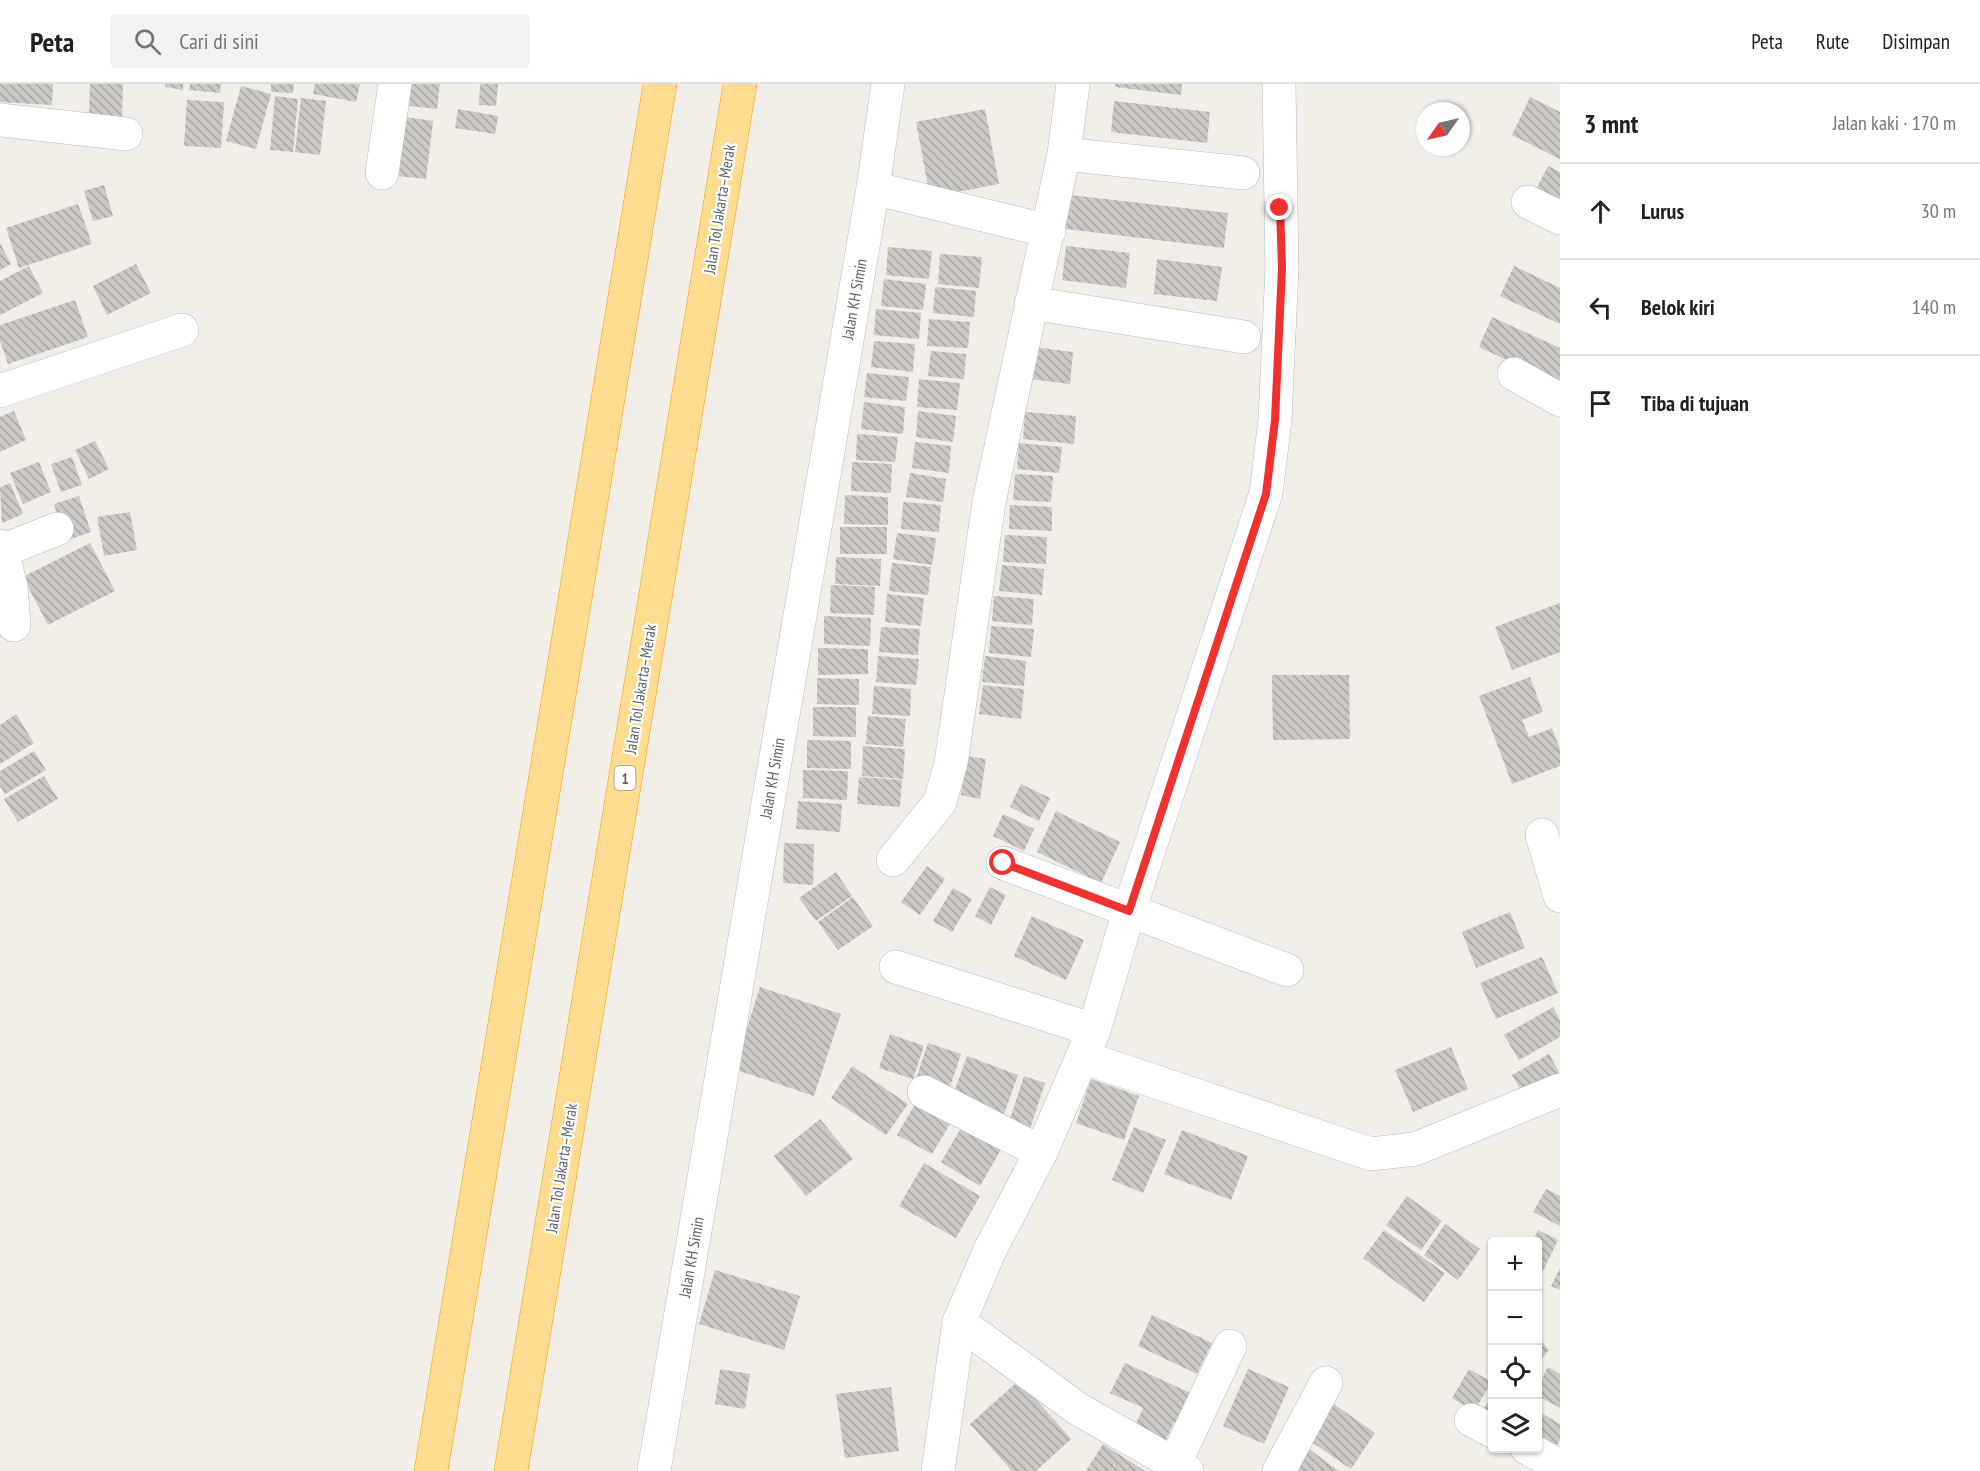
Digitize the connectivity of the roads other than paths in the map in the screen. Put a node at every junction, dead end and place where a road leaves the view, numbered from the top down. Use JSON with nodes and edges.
{"nodes":[{"id":1,"x":395,"y":84,"type":"edge"},
{"id":2,"x":660,"y":84,"type":"edge"},
{"id":3,"x":740,"y":84,"type":"edge"},
{"id":4,"x":888,"y":84,"type":"edge"},
{"id":5,"x":1073,"y":84,"type":"edge"},
{"id":6,"x":1280,"y":84,"type":"edge"},
{"id":7,"x":0,"y":120,"type":"edge"},
{"id":8,"x":126,"y":134,"type":"dead end"},
{"id":9,"x":1064,"y":154,"type":"junction"},
{"id":10,"x":1243,"y":172,"type":"dead end"},
{"id":11,"x":382,"y":173,"type":"dead end"},
{"id":12,"x":873,"y":188,"type":"junction"},
{"id":13,"x":1528,"y":202,"type":"dead end"},
{"id":14,"x":1560,"y":218,"type":"edge"},
{"id":15,"x":1049,"y":231,"type":"junction"},
{"id":16,"x":1031,"y":303,"type":"junction"},
{"id":17,"x":182,"y":330,"type":"dead end"},
{"id":18,"x":1244,"y":338,"type":"dead end"},
{"id":19,"x":1514,"y":374,"type":"dead end"},
{"id":20,"x":0,"y":391,"type":"edge"},
{"id":21,"x":1560,"y":400,"type":"edge"},
{"id":22,"x":57,"y":529,"type":"dead end"},
{"id":23,"x":1,"y":548,"type":"edge"},
{"id":24,"x":14,"y":625,"type":"dead end"},
{"id":25,"x":1542,"y":835,"type":"dead end"},
{"id":26,"x":893,"y":860,"type":"dead end"},
{"id":27,"x":1003,"y":863,"type":"dead end"},
{"id":28,"x":1560,"y":896,"type":"edge"},
{"id":29,"x":1129,"y":911,"type":"junction"},
{"id":30,"x":896,"y":967,"type":"dead end"},
{"id":31,"x":1287,"y":970,"type":"dead end"},
{"id":32,"x":1088,"y":1044,"type":"junction"},
{"id":33,"x":1560,"y":1090,"type":"edge"},
{"id":34,"x":924,"y":1092,"type":"dead end"},
{"id":35,"x":1041,"y":1152,"type":"junction"},
{"id":36,"x":959,"y":1322,"type":"junction"},
{"id":37,"x":1230,"y":1346,"type":"dead end"},
{"id":38,"x":1326,"y":1383,"type":"dead end"},
{"id":39,"x":1535,"y":1453,"type":"edge"},
{"id":40,"x":1560,"y":1466,"type":"edge"},
{"id":41,"x":1178,"y":1469,"type":"edge"},
{"id":42,"x":432,"y":1471,"type":"edge"},
{"id":43,"x":511,"y":1471,"type":"edge"},
{"id":44,"x":654,"y":1471,"type":"edge"},
{"id":45,"x":938,"y":1471,"type":"edge"},
{"id":46,"x":1279,"y":1471,"type":"edge"}],
"edges":[{"from":1,"to":11,"type":"street"},
{"from":2,"to":42,"type":"highway"},
{"from":3,"to":43,"type":"highway","name":"Jalan Tol Jakarta–Merak","number":"1"},
{"from":4,"to":12,"type":"street","name":"Jalan KH Simin"},
{"from":5,"to":9,"type":"street"},
{"from":6,"to":29,"type":"street"},
{"from":7,"to":8,"type":"street"},
{"from":9,"to":10,"type":"street"},
{"from":9,"to":15,"type":"street"},
{"from":12,"to":15,"type":"street"},
{"from":12,"to":44,"type":"street","name":"Jalan KH Simin"},
{"from":13,"to":14,"type":"street"},
{"from":15,"to":16,"type":"street"},
{"from":16,"to":18,"type":"street"},
{"from":16,"to":26,"type":"street"},
{"from":17,"to":20,"type":"street"},
{"from":19,"to":21,"type":"street"},
{"from":22,"to":23,"type":"street"},
{"from":23,"to":24,"type":"street"},
{"from":25,"to":28,"type":"street"},
{"from":27,"to":29,"type":"street"},
{"from":29,"to":31,"type":"street"},
{"from":29,"to":32,"type":"street"},
{"from":30,"to":32,"type":"street"},
{"from":32,"to":33,"type":"street"},
{"from":32,"to":35,"type":"street"},
{"from":34,"to":35,"type":"street"},
{"from":35,"to":36,"type":"street"},
{"from":36,"to":41,"type":"street"},
{"from":36,"to":45,"type":"street"},
{"from":37,"to":41,"type":"street"},
{"from":38,"to":46,"type":"street"},
{"from":39,"to":40,"type":"street"}]}
